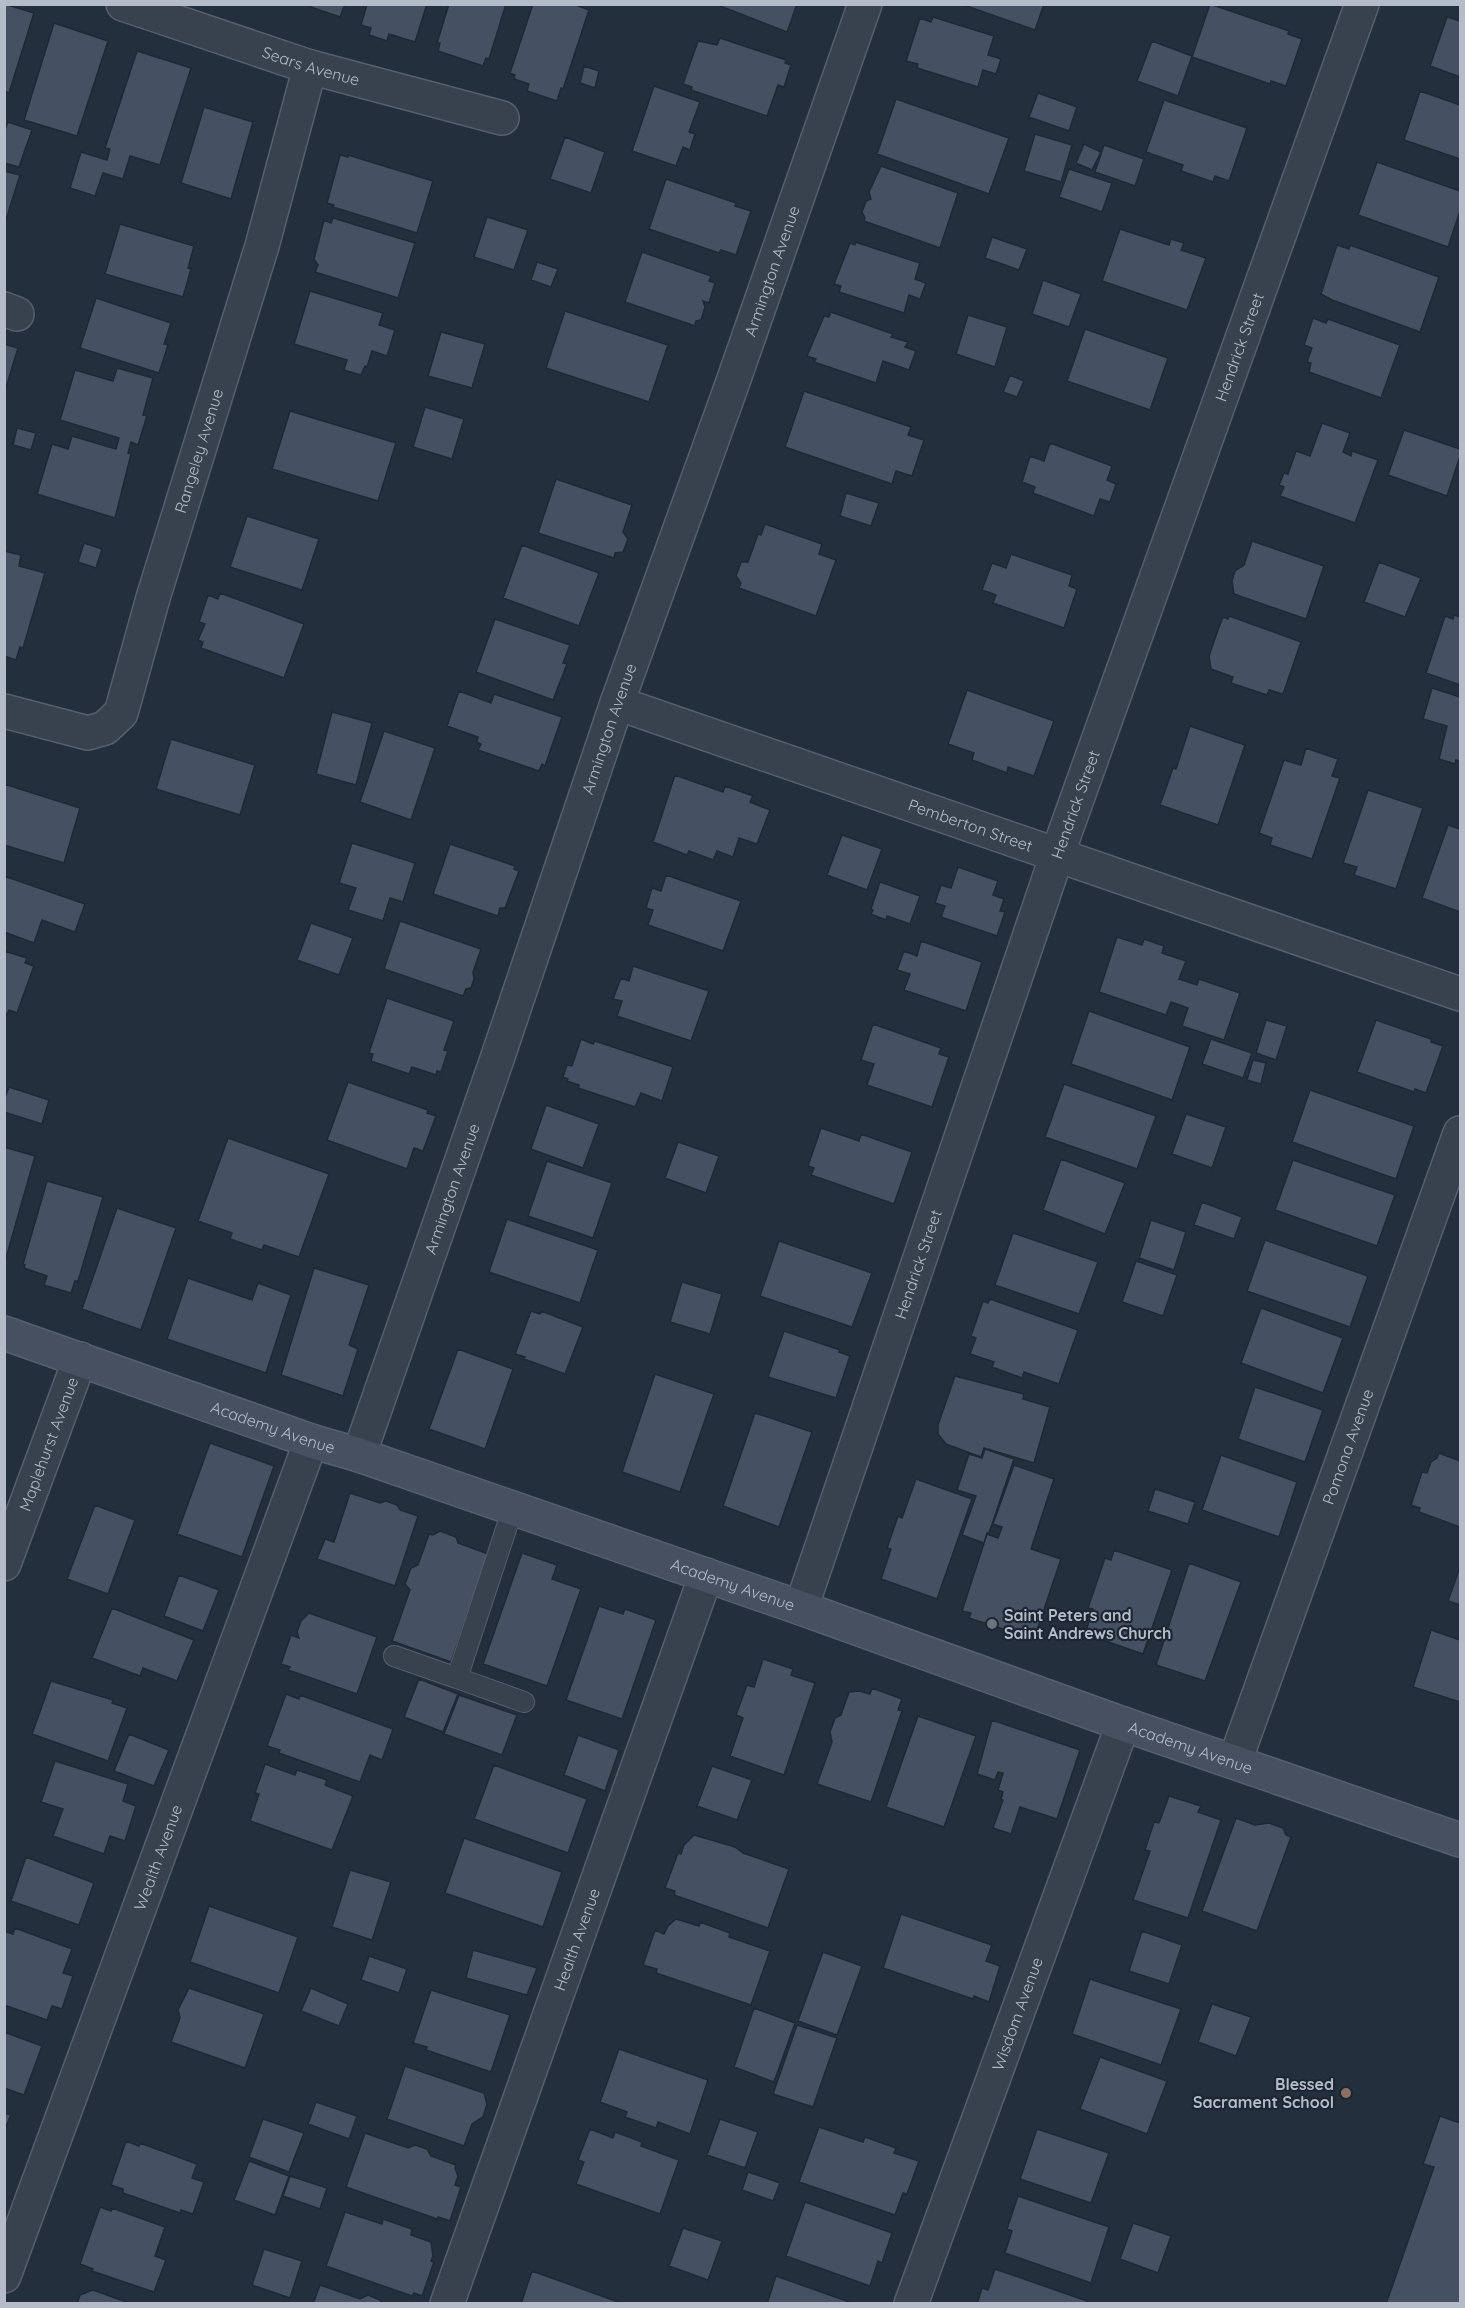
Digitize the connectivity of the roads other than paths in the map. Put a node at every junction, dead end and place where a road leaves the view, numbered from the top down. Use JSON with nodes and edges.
{"nodes":[{"id":1,"x":123,"y":4,"type":"edge"},
{"id":2,"x":865,"y":4,"type":"edge"},
{"id":3,"x":1362,"y":4,"type":"edge"},
{"id":4,"x":310,"y":67,"type":"junction"},
{"id":5,"x":502,"y":118,"type":"dead end"},
{"id":6,"x":616,"y":703,"type":"junction"},
{"id":7,"x":4,"y":711,"type":"edge"},
{"id":8,"x":1058,"y":855,"type":"junction"},
{"id":9,"x":1461,"y":994,"type":"edge"},
{"id":10,"x":1461,"y":1133,"type":"edge"},
{"id":11,"x":4,"y":1333,"type":"edge"},
{"id":12,"x":80,"y":1359,"type":"junction"},
{"id":13,"x":311,"y":1440,"type":"junction"},
{"id":14,"x":359,"y":1455,"type":"junction"},
{"id":15,"x":513,"y":1508,"type":"junction"},
{"id":16,"x":4,"y":1564,"type":"edge"},
{"id":17,"x":706,"y":1575,"type":"junction"},
{"id":18,"x":801,"y":1608,"type":"junction"},
{"id":19,"x":394,"y":1656,"type":"dead end"},
{"id":20,"x":457,"y":1678,"type":"junction"},
{"id":21,"x":524,"y":1702,"type":"dead end"},
{"id":22,"x":1123,"y":1724,"type":"junction"},
{"id":23,"x":1235,"y":1761,"type":"junction"},
{"id":24,"x":1461,"y":1840,"type":"edge"},
{"id":25,"x":4,"y":2276,"type":"edge"},
{"id":26,"x":447,"y":2304,"type":"edge"},
{"id":27,"x":911,"y":2304,"type":"edge"}],
"edges":[{"from":1,"to":4,"type":"street","name":"Sears Avenue"},
{"from":2,"to":6,"type":"street","name":"Armington Avenue"},
{"from":3,"to":8,"type":"street","name":"Hendrick Street"},
{"from":4,"to":5,"type":"street","name":"Sears Avenue"},
{"from":4,"to":7,"type":"street","name":"Rangeley Avenue"},
{"from":6,"to":8,"type":"street","name":"Pemberton Street"},
{"from":6,"to":14,"type":"street","name":"Armington Avenue"},
{"from":8,"to":9,"type":"street","name":"Pemberton Street"},
{"from":8,"to":18,"type":"street","name":"Hendrick Street"},
{"from":10,"to":23,"type":"street","name":"Pomona Avenue"},
{"from":11,"to":12,"type":"street","name":"Academy Avenue"},
{"from":12,"to":13,"type":"street","name":"Academy Avenue"},
{"from":12,"to":16,"type":"street","name":"Maplehurst Avenue"},
{"from":13,"to":14,"type":"street","name":"Academy Avenue"},
{"from":13,"to":25,"type":"street","name":"Wealth Avenue"},
{"from":14,"to":15,"type":"street","name":"Academy Avenue"},
{"from":15,"to":17,"type":"street","name":"Academy Avenue"},
{"from":15,"to":20,"type":"lane"},
{"from":17,"to":18,"type":"street","name":"Academy Avenue"},
{"from":17,"to":26,"type":"street","name":"Health Avenue"},
{"from":18,"to":22,"type":"street","name":"Academy Avenue"},
{"from":19,"to":20,"type":"lane"},
{"from":20,"to":21,"type":"lane"},
{"from":22,"to":23,"type":"street","name":"Academy Avenue"},
{"from":22,"to":27,"type":"street","name":"Wisdom Avenue"},
{"from":23,"to":24,"type":"street","name":"Academy Avenue"}]}
